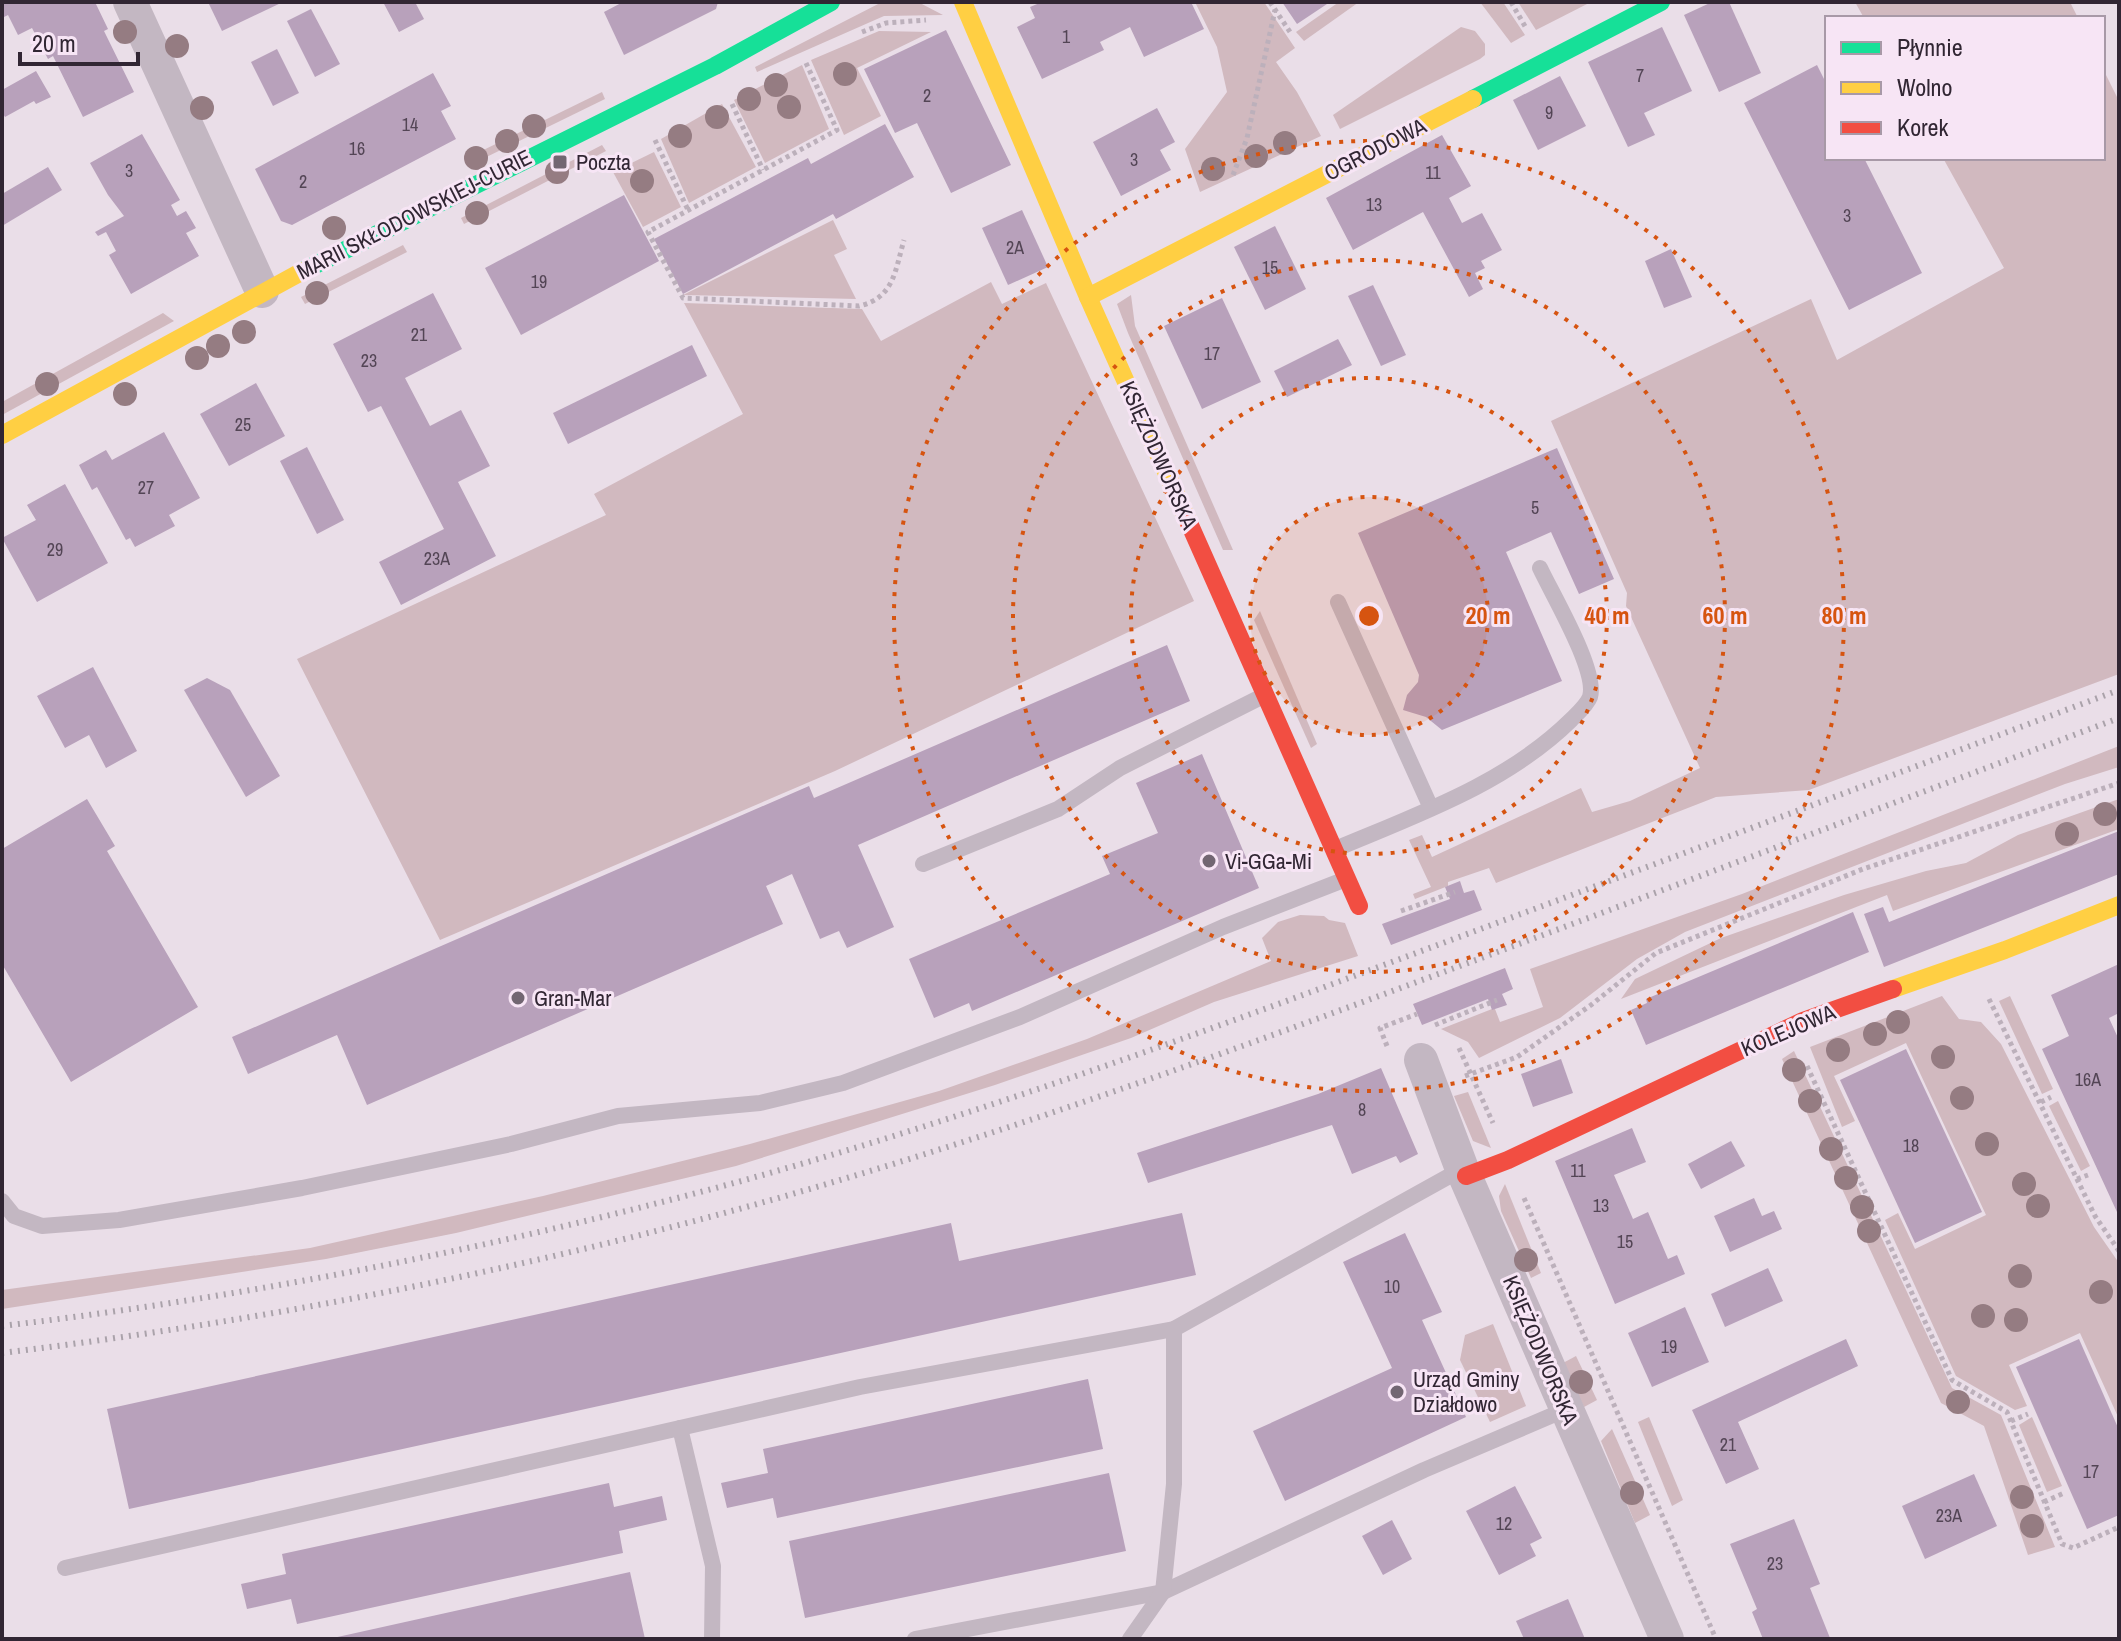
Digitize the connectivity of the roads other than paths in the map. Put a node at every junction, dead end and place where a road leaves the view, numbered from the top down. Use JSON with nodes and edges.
{"nodes":[{"id":1,"x":130,"y":2,"type":"edge"},
{"id":2,"x":831,"y":2,"type":"edge"},
{"id":3,"x":963,"y":2,"type":"edge"},
{"id":4,"x":1661,"y":2,"type":"edge"},
{"id":5,"x":788,"y":28,"type":"edge"},
{"id":6,"x":262,"y":291,"type":"junction"},
{"id":7,"x":1088,"y":297,"type":"junction"},
{"id":8,"x":2,"y":435,"type":"edge"},
{"id":9,"x":1540,"y":568,"type":"dead end"},
{"id":10,"x":1338,"y":602,"type":"dead end"},
{"id":11,"x":1266,"y":695,"type":"junction"},
{"id":12,"x":1431,"y":808,"type":"junction"},
{"id":13,"x":1334,"y":849,"type":"junction"},
{"id":14,"x":923,"y":864,"type":"dead end"},
{"id":15,"x":1347,"y":879,"type":"junction"},
{"id":16,"x":2119,"y":905,"type":"edge"},
{"id":17,"x":1359,"y":906,"type":"dead end"},
{"id":18,"x":1427,"y":1059,"type":"road end"},
{"id":19,"x":1464,"y":1172,"type":"junction"},
{"id":20,"x":2,"y":1201,"type":"edge"},
{"id":21,"x":1174,"y":1329,"type":"junction"},
{"id":22,"x":1567,"y":1409,"type":"junction"},
{"id":23,"x":680,"y":1428,"type":"junction"},
{"id":24,"x":65,"y":1568,"type":"dead end"},
{"id":25,"x":1163,"y":1592,"type":"junction"},
{"id":26,"x":712,"y":1639,"type":"edge"},
{"id":27,"x":915,"y":1639,"type":"edge"},
{"id":28,"x":1130,"y":1639,"type":"edge"},
{"id":29,"x":1667,"y":1639,"type":"edge"}],
"edges":[{"from":1,"to":6,"type":"street"},
{"from":2,"to":5,"type":"street","name":"MARII SKŁODOWSKIEJ-CURIE"},
{"from":3,"to":7,"type":"street","name":"KSIĘŻODWORSKA"},
{"from":4,"to":7,"type":"street","name":"OGRODOWA"},
{"from":5,"to":6,"type":"street","name":"MARII SKŁODOWSKIEJ-CURIE"},
{"from":6,"to":8,"type":"street","name":"MARII SKŁODOWSKIEJ-CURIE"},
{"from":7,"to":11,"type":"street","name":"KSIĘŻODWORSKA"},
{"from":9,"to":12,"type":"lane"},
{"from":10,"to":12,"type":"lane"},
{"from":11,"to":13,"type":"street","name":"KSIĘŻODWORSKA"},
{"from":11,"to":14,"type":"lane"},
{"from":12,"to":13,"type":"lane"},
{"from":13,"to":15,"type":"street","name":"KSIĘŻODWORSKA"},
{"from":15,"to":17,"type":"street","name":"KSIĘŻODWORSKA"},
{"from":15,"to":20,"type":"lane"},
{"from":16,"to":19,"type":"street","name":"KOLEJOWA"},
{"from":18,"to":19,"type":"street","name":"KSIĘŻODWORSKA"},
{"from":19,"to":21,"type":"lane"},
{"from":19,"to":22,"type":"street","name":"KSIĘŻODWORSKA"},
{"from":21,"to":23,"type":"lane"},
{"from":21,"to":25,"type":"lane"},
{"from":22,"to":25,"type":"lane"},
{"from":22,"to":29,"type":"street","name":"KSIĘŻODWORSKA"},
{"from":23,"to":24,"type":"lane"},
{"from":23,"to":26,"type":"lane"},
{"from":25,"to":27,"type":"lane"},
{"from":25,"to":28,"type":"lane"}]}
